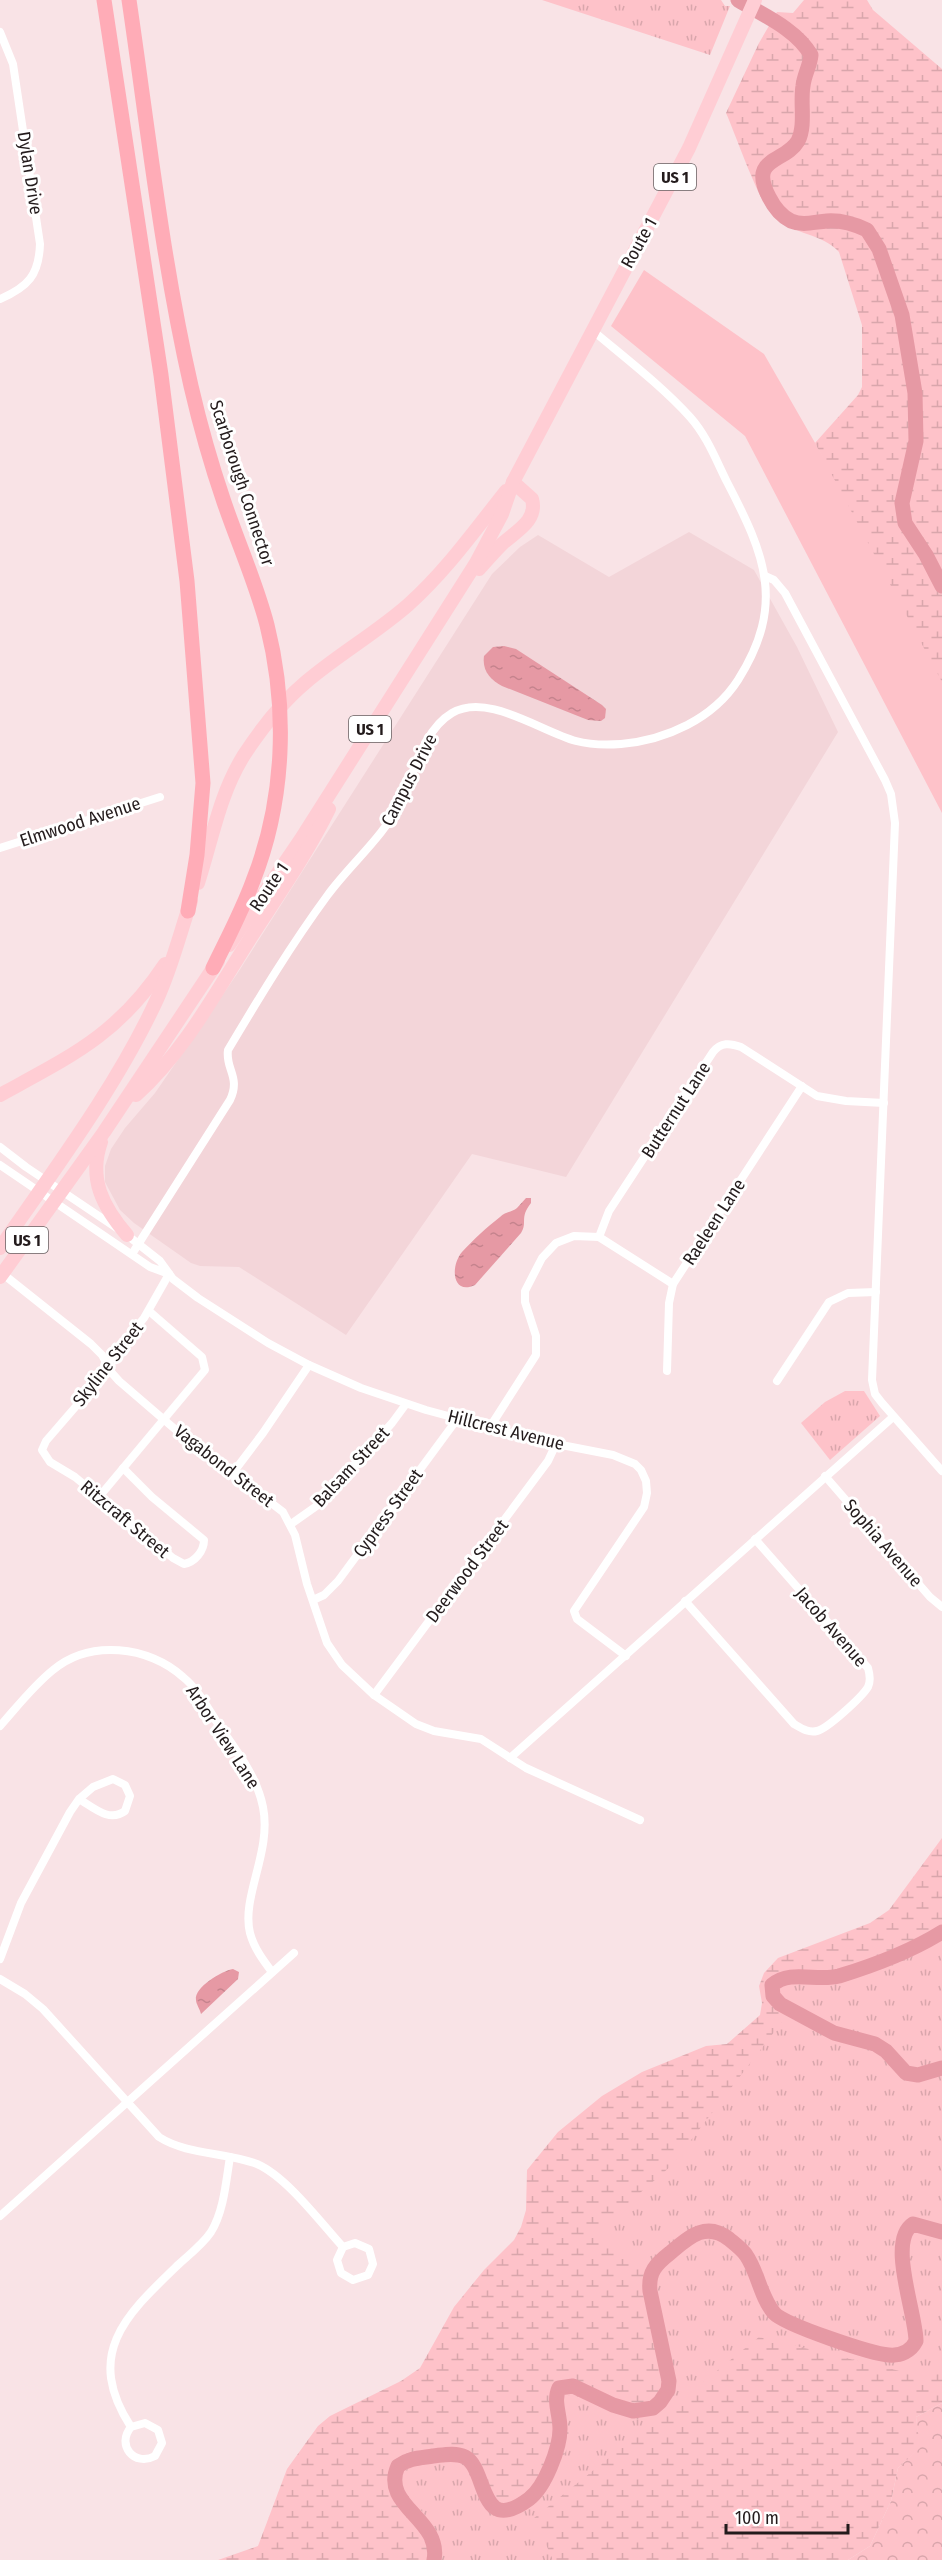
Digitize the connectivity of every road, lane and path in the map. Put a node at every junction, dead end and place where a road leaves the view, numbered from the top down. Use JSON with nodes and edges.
{"nodes":[{"id":1,"x":104,"y":0,"type":"edge"},
{"id":2,"x":129,"y":0,"type":"edge"},
{"id":3,"x":755,"y":0,"type":"edge"},
{"id":4,"x":0,"y":32,"type":"edge"},
{"id":5,"x":0,"y":299,"type":"edge"},
{"id":6,"x":592,"y":330,"type":"junction"},
{"id":7,"x":513,"y":482,"type":"junction"},
{"id":8,"x":765,"y":576,"type":"junction"},
{"id":9,"x":453,"y":601,"type":"junction"},
{"id":10,"x":364,"y":739,"type":"junction"},
{"id":11,"x":160,"y":797,"type":"dead end"},
{"id":12,"x":0,"y":848,"type":"edge"},
{"id":13,"x":188,"y":911,"type":"junction"},
{"id":14,"x":180,"y":939,"type":"junction"},
{"id":15,"x":213,"y":968,"type":"junction"},
{"id":16,"x":802,"y":1086,"type":"junction"},
{"id":17,"x":0,"y":1095,"type":"edge"},
{"id":18,"x":884,"y":1103,"type":"junction"},
{"id":19,"x":119,"y":1111,"type":"junction"},
{"id":20,"x":104,"y":1132,"type":"junction"},
{"id":21,"x":0,"y":1147,"type":"edge"},
{"id":22,"x":0,"y":1165,"type":"edge"},
{"id":23,"x":43,"y":1186,"type":"junction"},
{"id":24,"x":58,"y":1196,"type":"junction"},
{"id":25,"x":598,"y":1237,"type":"junction"},
{"id":26,"x":132,"y":1240,"type":"junction"},
{"id":27,"x":0,"y":1248,"type":"edge"},
{"id":28,"x":132,"y":1254,"type":"junction"},
{"id":29,"x":169,"y":1274,"type":"junction"},
{"id":30,"x":1,"y":1276,"type":"edge"},
{"id":31,"x":673,"y":1284,"type":"junction"},
{"id":32,"x":876,"y":1292,"type":"junction"},
{"id":33,"x":149,"y":1311,"type":"junction"},
{"id":34,"x":107,"y":1362,"type":"junction"},
{"id":35,"x":309,"y":1365,"type":"junction"},
{"id":36,"x":667,"y":1371,"type":"dead end"},
{"id":37,"x":777,"y":1381,"type":"dead end"},
{"id":38,"x":406,"y":1404,"type":"junction"},
{"id":39,"x":893,"y":1417,"type":"junction"},
{"id":40,"x":458,"y":1418,"type":"junction"},
{"id":41,"x":165,"y":1420,"type":"junction"},
{"id":42,"x":490,"y":1427,"type":"junction"},
{"id":43,"x":556,"y":1444,"type":"junction"},
{"id":44,"x":42,"y":1450,"type":"joint"},
{"id":45,"x":123,"y":1468,"type":"junction"},
{"id":46,"x":942,"y":1471,"type":"edge"},
{"id":47,"x":232,"y":1474,"type":"junction"},
{"id":48,"x":825,"y":1476,"type":"junction"},
{"id":49,"x":99,"y":1497,"type":"junction"},
{"id":50,"x":291,"y":1524,"type":"junction"},
{"id":51,"x":754,"y":1539,"type":"junction"},
{"id":52,"x":313,"y":1600,"type":"junction"},
{"id":53,"x":685,"y":1601,"type":"junction"},
{"id":54,"x":942,"y":1607,"type":"edge"},
{"id":55,"x":626,"y":1656,"type":"junction"},
{"id":56,"x":374,"y":1695,"type":"junction"},
{"id":57,"x":0,"y":1726,"type":"edge"},
{"id":58,"x":510,"y":1758,"type":"junction"},
{"id":59,"x":79,"y":1798,"type":"junction"},
{"id":60,"x":640,"y":1820,"type":"dead end"},
{"id":61,"x":294,"y":1953,"type":"dead end"},
{"id":62,"x":0,"y":1959,"type":"edge"},
{"id":63,"x":272,"y":1972,"type":"junction"},
{"id":64,"x":0,"y":1979,"type":"edge"},
{"id":65,"x":128,"y":2103,"type":"junction"},
{"id":66,"x":230,"y":2157,"type":"junction"},
{"id":67,"x":0,"y":2216,"type":"edge"},
{"id":68,"x":343,"y":2247,"type":"junction"},
{"id":69,"x":131,"y":2427,"type":"junction"}],
"edges":[{"from":1,"to":13,"type":"highway"},
{"from":2,"to":15,"type":"highway","name":"Scarborough Connector"},
{"from":3,"to":6,"type":"main road","name":"Route 1","number":"US 1"},
{"from":4,"to":5,"type":"street","name":"Dylan Drive"},
{"from":6,"to":7,"type":"main road","name":"Route 1","number":"US 1"},
{"from":6,"to":8,"type":"street","name":"Campus Drive"},
{"from":7,"to":9,"type":"main road","name":"Route 1","number":"US 1"},
{"from":7,"to":9,"type":"main road"},
{"from":7,"to":13,"type":"main road","name":"Route 1","number":"US 1"},
{"from":8,"to":18,"type":"street"},
{"from":8,"to":26,"type":"street","name":"Campus Drive"},
{"from":9,"to":10,"type":"main road","name":"Route 1","number":"US 1"},
{"from":10,"to":15,"type":"main road","name":"Route 1","number":"US 1"},
{"from":10,"to":19,"type":"main road"},
{"from":11,"to":12,"type":"street","name":"Elmwood Avenue"},
{"from":13,"to":14,"type":"main road","name":"Route 1","number":"US 1"},
{"from":14,"to":17,"type":"main road"},
{"from":14,"to":23,"type":"main road","name":"Route 1","number":"US 1"},
{"from":15,"to":19,"type":"main road","name":"Route 1","number":"US 1"},
{"from":16,"to":18,"type":"street","name":"Butternut Lane"},
{"from":16,"to":25,"type":"street","name":"Butternut Lane"},
{"from":16,"to":31,"type":"street","name":"Raeleen Lane"},
{"from":18,"to":32,"type":"street"},
{"from":19,"to":20,"type":"main road","name":"Route 1","number":"US 1"},
{"from":20,"to":24,"type":"main road","name":"Route 1","number":"US 1"},
{"from":20,"to":26,"type":"main road"},
{"from":21,"to":23,"type":"street"},
{"from":22,"to":23,"type":"street"},
{"from":23,"to":24,"type":"street"},
{"from":23,"to":24,"type":"street"},
{"from":23,"to":27,"type":"main road","name":"Route 1","number":"US 1"},
{"from":24,"to":26,"type":"street","name":"Hillcrest Avenue"},
{"from":24,"to":28,"type":"street","name":"Hillcrest Avenue"},
{"from":24,"to":30,"type":"main road","name":"Route 1","number":"US 1"},
{"from":25,"to":31,"type":"street"},
{"from":25,"to":42,"type":"street"},
{"from":26,"to":28,"type":"street","name":"Campus Drive"},
{"from":26,"to":29,"type":"street","name":"Hillcrest Avenue"},
{"from":28,"to":29,"type":"street","name":"Hillcrest Avenue"},
{"from":29,"to":33,"type":"street","name":"Skyline Street"},
{"from":29,"to":35,"type":"street","name":"Hillcrest Avenue"},
{"from":30,"to":34,"type":"street","name":"Vagabond Street"},
{"from":31,"to":36,"type":"street","name":"Raeleen Lane"},
{"from":32,"to":37,"type":"street"},
{"from":32,"to":39,"type":"street"},
{"from":33,"to":34,"type":"street","name":"Skyline Street"},
{"from":33,"to":41,"type":"street"},
{"from":34,"to":41,"type":"street","name":"Vagabond Street"},
{"from":34,"to":44,"type":"street","name":"Skyline Street"},
{"from":35,"to":38,"type":"street","name":"Hillcrest Avenue"},
{"from":35,"to":47,"type":"street"},
{"from":38,"to":40,"type":"street","name":"Hillcrest Avenue"},
{"from":38,"to":50,"type":"street","name":"Balsam Street"},
{"from":39,"to":46,"type":"street"},
{"from":39,"to":48,"type":"street"},
{"from":40,"to":42,"type":"street","name":"Hillcrest Avenue"},
{"from":40,"to":52,"type":"street","name":"Cypress Street"},
{"from":41,"to":45,"type":"street"},
{"from":41,"to":47,"type":"street","name":"Vagabond Street"},
{"from":42,"to":43,"type":"street","name":"Hillcrest Avenue"},
{"from":43,"to":55,"type":"street","name":"Hillcrest Avenue"},
{"from":43,"to":56,"type":"street","name":"Deerwood Street"},
{"from":44,"to":49,"type":"street","name":"Ritzcraft Street"},
{"from":45,"to":49,"type":"street"},
{"from":45,"to":49,"type":"street","name":"Ritzcraft Street"},
{"from":47,"to":50,"type":"street","name":"Vagabond Street"},
{"from":48,"to":51,"type":"street"},
{"from":48,"to":54,"type":"street","name":"Sophia Avenue"},
{"from":50,"to":52,"type":"street","name":"Vagabond Street"},
{"from":51,"to":53,"type":"street"},
{"from":51,"to":53,"type":"street","name":"Jacob Avenue"},
{"from":52,"to":56,"type":"street","name":"Vagabond Street"},
{"from":53,"to":55,"type":"street"},
{"from":55,"to":58,"type":"street"},
{"from":56,"to":58,"type":"street","name":"Vagabond Street"},
{"from":57,"to":63,"type":"street","name":"Arbor View Lane"},
{"from":58,"to":60,"type":"street","name":"Vagabond Street"},
{"from":59,"to":59,"type":"street"},
{"from":59,"to":62,"type":"street"},
{"from":61,"to":63,"type":"street"},
{"from":63,"to":65,"type":"street"},
{"from":64,"to":65,"type":"street"},
{"from":65,"to":66,"type":"street"},
{"from":65,"to":67,"type":"street"},
{"from":66,"to":68,"type":"street"},
{"from":66,"to":69,"type":"street"},
{"from":68,"to":68,"type":"street"},
{"from":69,"to":69,"type":"street"}]}
